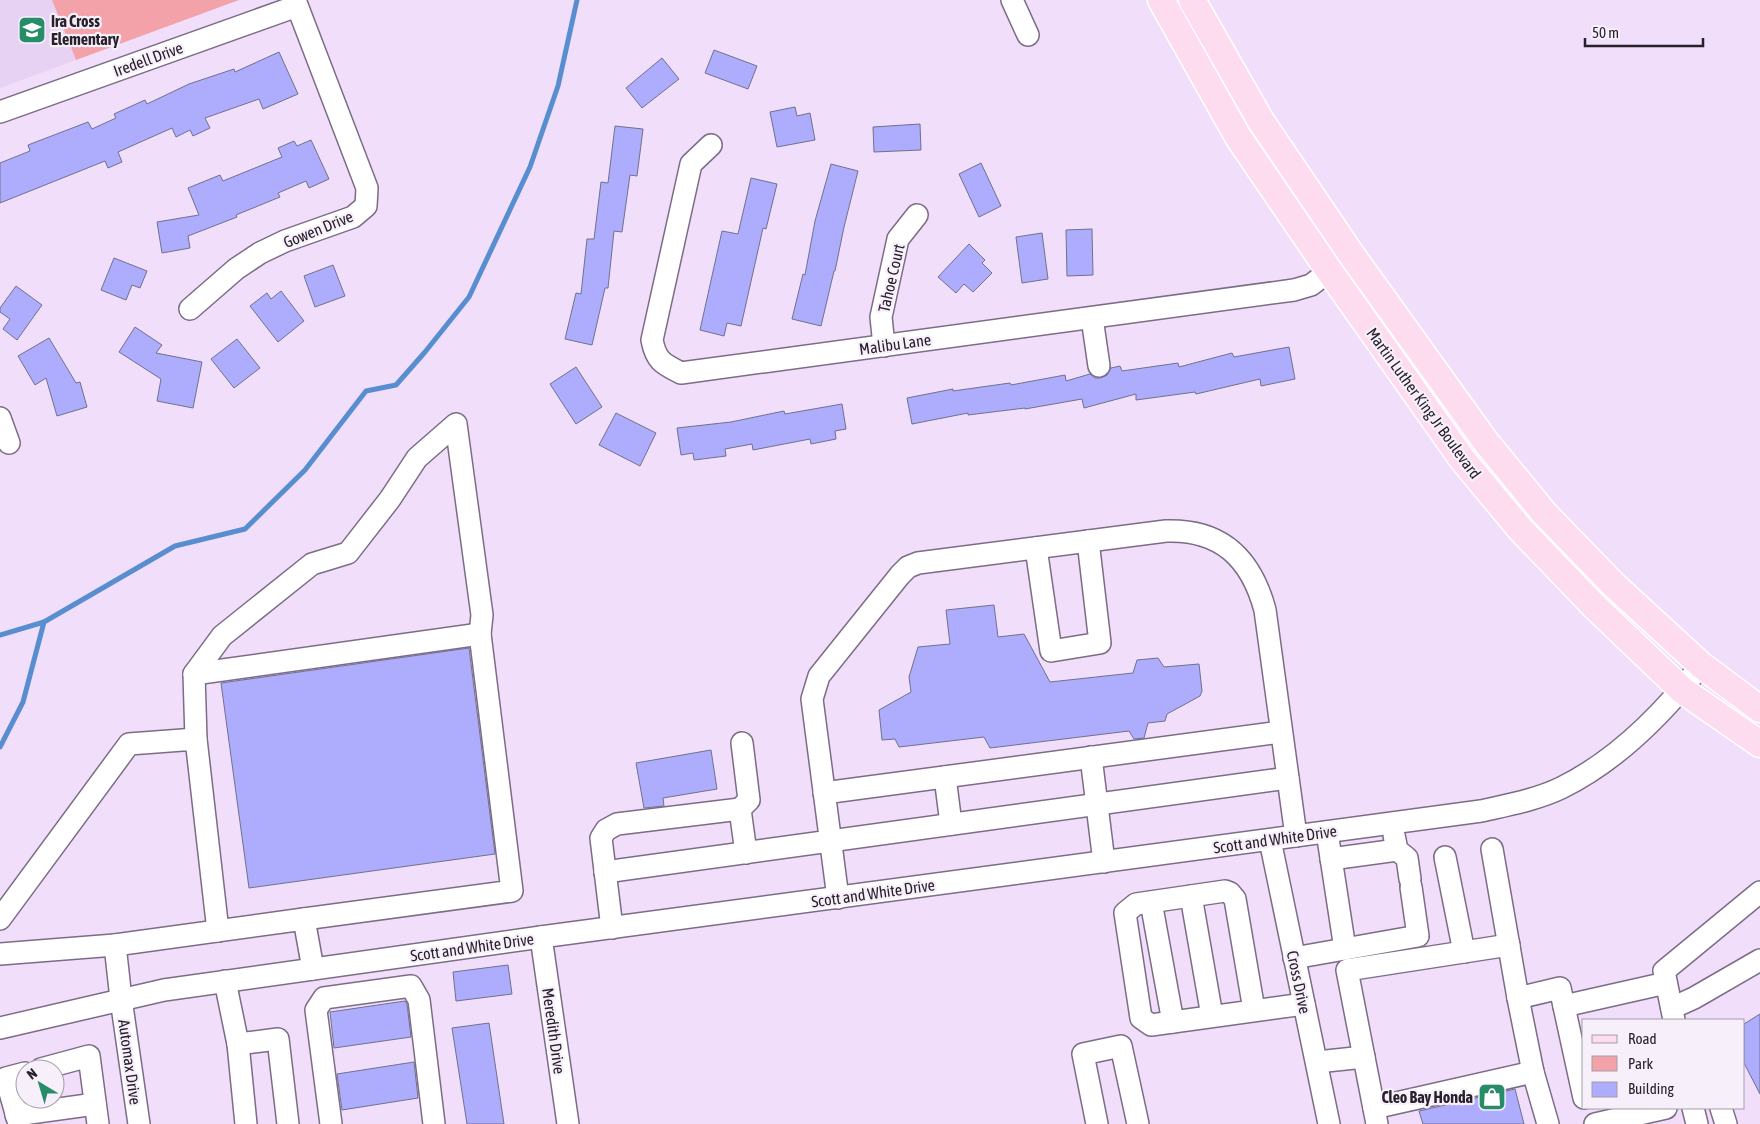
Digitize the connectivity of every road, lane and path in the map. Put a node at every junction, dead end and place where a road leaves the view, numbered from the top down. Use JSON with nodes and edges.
{"nodes":[{"id":1,"x":1012,"y":0,"type":"edge"},
{"id":2,"x":1161,"y":0,"type":"edge"},
{"id":3,"x":1192,"y":0,"type":"edge"},
{"id":4,"x":296,"y":3,"type":"edge"},
{"id":5,"x":1028,"y":35,"type":"dead end"},
{"id":6,"x":0,"y":112,"type":"edge"},
{"id":7,"x":711,"y":145,"type":"dead end"},
{"id":8,"x":917,"y":215,"type":"dead end"},
{"id":9,"x":1351,"y":254,"type":"junction"},
{"id":10,"x":1330,"y":272,"type":"junction"},
{"id":11,"x":190,"y":309,"type":"dead end"},
{"id":12,"x":1092,"y":318,"type":"junction"},
{"id":13,"x":884,"y":346,"type":"junction"},
{"id":14,"x":1099,"y":366,"type":"dead end"},
{"id":15,"x":0,"y":418,"type":"edge"},
{"id":16,"x":9,"y":443,"type":"dead end"},
{"id":17,"x":1088,"y":541,"type":"junction"},
{"id":18,"x":1036,"y":548,"type":"junction"},
{"id":19,"x":480,"y":634,"type":"junction"},
{"id":20,"x":1701,"y":665,"type":"junction"},
{"id":21,"x":194,"y":674,"type":"junction"},
{"id":22,"x":1682,"y":690,"type":"junction"},
{"id":23,"x":1760,"y":709,"type":"edge"},
{"id":24,"x":1281,"y":732,"type":"junction"},
{"id":25,"x":196,"y":739,"type":"junction"},
{"id":26,"x":742,"y":743,"type":"dead end"},
{"id":27,"x":1760,"y":744,"type":"edge"},
{"id":28,"x":1091,"y":757,"type":"junction"},
{"id":29,"x":945,"y":777,"type":"junction"},
{"id":30,"x":1288,"y":778,"type":"junction"},
{"id":31,"x":824,"y":793,"type":"junction"},
{"id":32,"x":1097,"y":804,"type":"junction"},
{"id":33,"x":740,"y":809,"type":"junction"},
{"id":34,"x":1392,"y":823,"type":"junction"},
{"id":35,"x":952,"y":824,"type":"junction"},
{"id":36,"x":1358,"y":828,"type":"junction"},
{"id":37,"x":1327,"y":832,"type":"junction"},
{"id":38,"x":1296,"y":836,"type":"junction"},
{"id":39,"x":1270,"y":840,"type":"junction"},
{"id":40,"x":831,"y":841,"type":"junction"},
{"id":41,"x":1492,"y":849,"type":"dead end"},
{"id":42,"x":1397,"y":850,"type":"junction"},
{"id":43,"x":746,"y":853,"type":"junction"},
{"id":44,"x":1362,"y":854,"type":"junction"},
{"id":45,"x":1445,"y":857,"type":"dead end"},
{"id":46,"x":1331,"y":858,"type":"junction"},
{"id":47,"x":1104,"y":862,"type":"junction"},
{"id":48,"x":605,"y":872,"type":"junction"},
{"id":49,"x":1760,"y":892,"type":"edge"},
{"id":50,"x":1191,"y":896,"type":"junction"},
{"id":51,"x":838,"y":898,"type":"junction"},
{"id":52,"x":1151,"y":902,"type":"junction"},
{"id":53,"x":0,"y":919,"type":"edge"},
{"id":54,"x":304,"y":919,"type":"junction"},
{"id":55,"x":612,"y":928,"type":"junction"},
{"id":56,"x":218,"y":931,"type":"junction"},
{"id":57,"x":541,"y":937,"type":"junction"},
{"id":58,"x":115,"y":945,"type":"junction"},
{"id":59,"x":1509,"y":945,"type":"junction"},
{"id":60,"x":1345,"y":949,"type":"junction"},
{"id":61,"x":1464,"y":952,"type":"junction"},
{"id":62,"x":0,"y":954,"type":"edge"},
{"id":63,"x":1294,"y":958,"type":"junction"},
{"id":64,"x":1760,"y":960,"type":"edge"},
{"id":65,"x":313,"y":969,"type":"junction"},
{"id":66,"x":225,"y":981,"type":"junction"},
{"id":67,"x":1666,"y":983,"type":"junction"},
{"id":68,"x":1518,"y":998,"type":"junction"},
{"id":69,"x":121,"y":999,"type":"junction"},
{"id":70,"x":1304,"y":1004,"type":"junction"},
{"id":71,"x":1564,"y":1006,"type":"junction"},
{"id":72,"x":1254,"y":1010,"type":"junction"},
{"id":73,"x":1673,"y":1014,"type":"edge"},
{"id":74,"x":1212,"y":1016,"type":"junction"},
{"id":75,"x":1173,"y":1022,"type":"junction"},
{"id":76,"x":0,"y":1028,"type":"edge"},
{"id":77,"x":238,"y":1044,"type":"junction"},
{"id":78,"x":1364,"y":1056,"type":"junction"},
{"id":79,"x":65,"y":1062,"type":"edge"},
{"id":80,"x":1317,"y":1062,"type":"junction"},
{"id":81,"x":1533,"y":1072,"type":"junction"},
{"id":82,"x":15,"y":1076,"type":"edge"},
{"id":83,"x":1582,"y":1089,"type":"edge"},
{"id":84,"x":1586,"y":1109,"type":"edge"},
{"id":85,"x":1662,"y":1109,"type":"edge"},
{"id":86,"x":1693,"y":1109,"type":"edge"},
{"id":87,"x":1721,"y":1109,"type":"edge"},
{"id":88,"x":97,"y":1114,"type":"edge"},
{"id":89,"x":1376,"y":1116,"type":"edge"},
{"id":90,"x":17,"y":1120,"type":"edge"},
{"id":91,"x":140,"y":1124,"type":"edge"},
{"id":92,"x":246,"y":1124,"type":"edge"},
{"id":93,"x":288,"y":1124,"type":"edge"},
{"id":94,"x":331,"y":1124,"type":"edge"},
{"id":95,"x":434,"y":1124,"type":"edge"},
{"id":96,"x":568,"y":1124,"type":"edge"},
{"id":97,"x":1097,"y":1124,"type":"edge"},
{"id":98,"x":1138,"y":1124,"type":"edge"},
{"id":99,"x":1330,"y":1124,"type":"edge"},
{"id":100,"x":1548,"y":1124,"type":"edge"},
{"id":101,"x":1589,"y":1124,"type":"edge"},
{"id":102,"x":1595,"y":1124,"type":"edge"},
{"id":103,"x":1696,"y":1124,"type":"edge"},
{"id":104,"x":1726,"y":1124,"type":"edge"}],
"edges":[{"from":1,"to":5,"type":"street"},
{"from":2,"to":10,"type":"main road","name":"Martin Luther King Jr Boulevard"},
{"from":3,"to":9,"type":"main road","name":"Martin Luther King Jr Boulevard"},
{"from":4,"to":6,"type":"street","name":"Iredell Drive"},
{"from":4,"to":11,"type":"street","name":"Gowen Drive"},
{"from":7,"to":13,"type":"street","name":"Malibu Lane"},
{"from":8,"to":13,"type":"street","name":"Tahoe Court"},
{"from":9,"to":10,"type":"street","name":"Malibu Lane"},
{"from":9,"to":20,"type":"main road","name":"Martin Luther King Jr Boulevard"},
{"from":10,"to":12,"type":"street","name":"Malibu Lane"},
{"from":10,"to":22,"type":"main road","name":"Martin Luther King Jr Boulevard"},
{"from":12,"to":13,"type":"street","name":"Malibu Lane"},
{"from":12,"to":14,"type":"street"},
{"from":15,"to":16,"type":"street"},
{"from":17,"to":18,"type":"street"},
{"from":17,"to":18,"type":"street"},
{"from":17,"to":24,"type":"street"},
{"from":18,"to":31,"type":"street"},
{"from":19,"to":21,"type":"street"},
{"from":19,"to":21,"type":"street"},
{"from":19,"to":54,"type":"street"},
{"from":20,"to":22,"type":"street","name":"Scott and White Drive"},
{"from":20,"to":23,"type":"main road","name":"Martin Luther King Jr Boulevard"},
{"from":21,"to":25,"type":"street"},
{"from":22,"to":27,"type":"main road","name":"Martin Luther King Jr Boulevard"},
{"from":22,"to":34,"type":"street","name":"Scott and White Drive"},
{"from":24,"to":28,"type":"street"},
{"from":24,"to":30,"type":"street"},
{"from":25,"to":53,"type":"street"},
{"from":25,"to":56,"type":"street"},
{"from":26,"to":33,"type":"street"},
{"from":28,"to":29,"type":"street"},
{"from":28,"to":32,"type":"street"},
{"from":29,"to":31,"type":"street"},
{"from":29,"to":35,"type":"street"},
{"from":30,"to":32,"type":"street"},
{"from":30,"to":38,"type":"street"},
{"from":31,"to":40,"type":"street"},
{"from":32,"to":35,"type":"street"},
{"from":32,"to":47,"type":"street"},
{"from":33,"to":43,"type":"street"},
{"from":33,"to":48,"type":"street"},
{"from":34,"to":36,"type":"street","name":"Scott and White Drive"},
{"from":34,"to":42,"type":"street"},
{"from":35,"to":40,"type":"street"},
{"from":36,"to":37,"type":"street","name":"Scott and White Drive"},
{"from":36,"to":44,"type":"street"},
{"from":37,"to":38,"type":"street","name":"Scott and White Drive"},
{"from":37,"to":46,"type":"street"},
{"from":38,"to":39,"type":"street","name":"Scott and White Drive"},
{"from":39,"to":47,"type":"street","name":"Scott and White Drive"},
{"from":39,"to":63,"type":"street","name":"Cross Drive"},
{"from":40,"to":43,"type":"street"},
{"from":40,"to":51,"type":"street"},
{"from":41,"to":59,"type":"street"},
{"from":42,"to":44,"type":"street"},
{"from":42,"to":60,"type":"street"},
{"from":43,"to":48,"type":"street"},
{"from":44,"to":46,"type":"street"},
{"from":45,"to":61,"type":"street"},
{"from":46,"to":60,"type":"street"},
{"from":47,"to":51,"type":"street","name":"Scott and White Drive"},
{"from":48,"to":55,"type":"street"},
{"from":49,"to":67,"type":"street"},
{"from":50,"to":52,"type":"street"},
{"from":50,"to":72,"type":"street"},
{"from":50,"to":74,"type":"street"},
{"from":51,"to":55,"type":"street","name":"Scott and White Drive"},
{"from":52,"to":75,"type":"street"},
{"from":52,"to":75,"type":"street"},
{"from":54,"to":56,"type":"street"},
{"from":54,"to":65,"type":"street"},
{"from":55,"to":57,"type":"street","name":"Scott and White Drive"},
{"from":56,"to":58,"type":"street"},
{"from":57,"to":65,"type":"street","name":"Scott and White Drive"},
{"from":57,"to":96,"type":"street","name":"Meredith Drive"},
{"from":58,"to":62,"type":"street"},
{"from":58,"to":69,"type":"street","name":"Automax Drive"},
{"from":59,"to":61,"type":"street"},
{"from":59,"to":68,"type":"street"},
{"from":60,"to":63,"type":"street"},
{"from":61,"to":78,"type":"street"},
{"from":63,"to":70,"type":"street","name":"Cross Drive"},
{"from":64,"to":73,"type":"street"},
{"from":65,"to":66,"type":"street","name":"Scott and White Drive"},
{"from":66,"to":69,"type":"street","name":"Scott and White Drive"},
{"from":66,"to":77,"type":"street"},
{"from":67,"to":71,"type":"street"},
{"from":67,"to":73,"type":"street"},
{"from":68,"to":71,"type":"street"},
{"from":68,"to":81,"type":"street"},
{"from":69,"to":76,"type":"street","name":"Scott and White Drive"},
{"from":69,"to":91,"type":"street","name":"Automax Drive"},
{"from":70,"to":72,"type":"street"},
{"from":70,"to":80,"type":"street","name":"Cross Drive"},
{"from":71,"to":83,"type":"street"},
{"from":72,"to":74,"type":"street"},
{"from":74,"to":75,"type":"street"},
{"from":77,"to":92,"type":"street"},
{"from":77,"to":93,"type":"street"},
{"from":78,"to":80,"type":"street"},
{"from":78,"to":89,"type":"street"},
{"from":79,"to":88,"type":"street"},
{"from":80,"to":99,"type":"street","name":"Cross Drive"},
{"from":81,"to":89,"type":"street"},
{"from":81,"to":100,"type":"street"},
{"from":82,"to":90,"type":"street"},
{"from":84,"to":101,"type":"street"},
{"from":85,"to":102,"type":"street"},
{"from":86,"to":103,"type":"street"},
{"from":87,"to":104,"type":"street"},
{"from":88,"to":90,"type":"street"},
{"from":94,"to":95,"type":"street"},
{"from":97,"to":98,"type":"street"}]}
